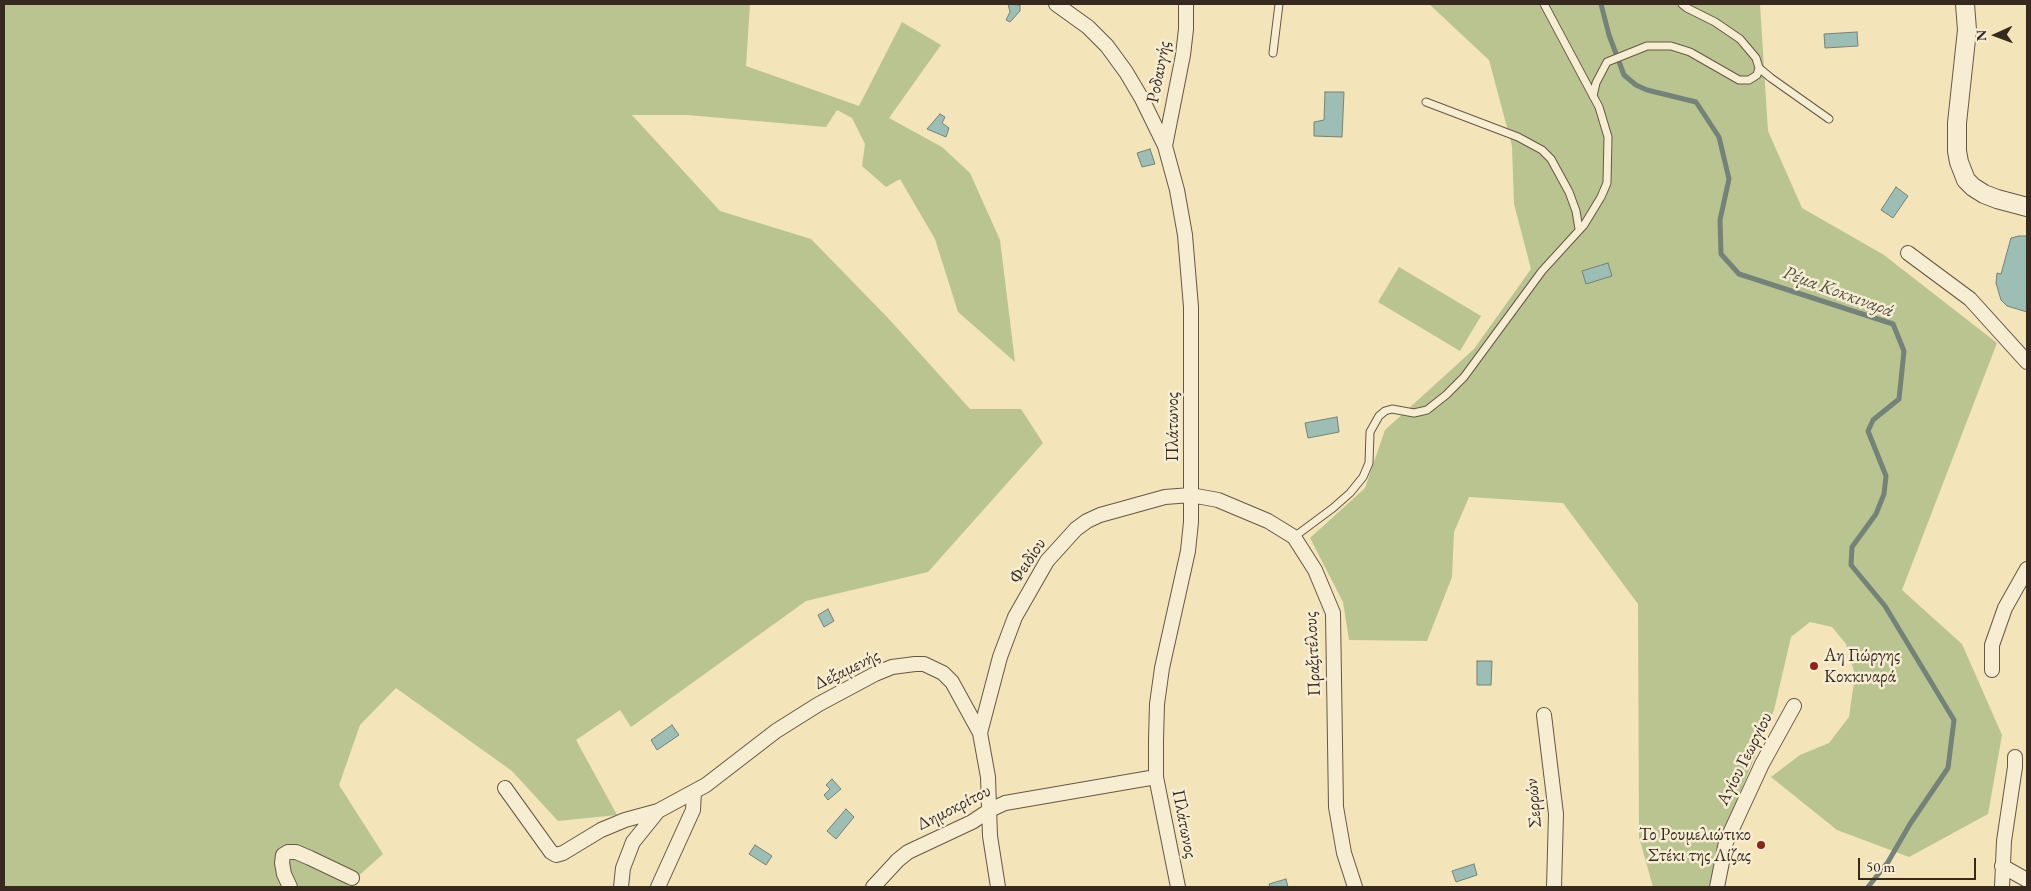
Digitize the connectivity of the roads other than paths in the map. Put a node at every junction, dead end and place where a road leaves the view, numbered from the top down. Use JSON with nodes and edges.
{"nodes":[{"id":1,"x":1056,"y":4,"type":"edge"},
{"id":2,"x":1186,"y":4,"type":"edge"},
{"id":3,"x":1279,"y":4,"type":"edge"},
{"id":4,"x":1544,"y":4,"type":"edge"},
{"id":5,"x":1682,"y":4,"type":"edge"},
{"id":6,"x":1965,"y":4,"type":"edge"},
{"id":7,"x":1273,"y":53,"type":"dead end"},
{"id":8,"x":1759,"y":68,"type":"junction"},
{"id":9,"x":1593,"y":96,"type":"junction"},
{"id":10,"x":1426,"y":102,"type":"dead end"},
{"id":11,"x":1829,"y":119,"type":"dead end"},
{"id":12,"x":1164,"y":146,"type":"junction"},
{"id":13,"x":2027,"y":207,"type":"edge"},
{"id":14,"x":1579,"y":229,"type":"junction"},
{"id":15,"x":1908,"y":253,"type":"dead end"},
{"id":16,"x":2027,"y":362,"type":"edge"},
{"id":17,"x":1191,"y":495,"type":"junction"},
{"id":18,"x":1294,"y":537,"type":"junction"},
{"id":19,"x":2027,"y":569,"type":"edge"},
{"id":20,"x":1992,"y":670,"type":"dead end"},
{"id":21,"x":1794,"y":706,"type":"dead end"},
{"id":22,"x":1544,"y":716,"type":"dead end"},
{"id":23,"x":980,"y":733,"type":"junction"},
{"id":24,"x":2015,"y":757,"type":"dead end"},
{"id":25,"x":1156,"y":777,"type":"junction"},
{"id":26,"x":505,"y":788,"type":"dead end"},
{"id":27,"x":694,"y":792,"type":"junction"},
{"id":28,"x":990,"y":810,"type":"junction"},
{"id":29,"x":658,"y":811,"type":"junction"},
{"id":30,"x":2002,"y":866,"type":"junction"},
{"id":31,"x":352,"y":878,"type":"dead end"},
{"id":32,"x":2027,"y":880,"type":"edge"},
{"id":33,"x":290,"y":887,"type":"edge"},
{"id":34,"x":621,"y":887,"type":"edge"},
{"id":35,"x":658,"y":887,"type":"edge"},
{"id":36,"x":872,"y":887,"type":"edge"},
{"id":37,"x":998,"y":887,"type":"edge"},
{"id":38,"x":1178,"y":887,"type":"edge"},
{"id":39,"x":1355,"y":887,"type":"edge"},
{"id":40,"x":1554,"y":887,"type":"edge"},
{"id":41,"x":1717,"y":887,"type":"edge"},
{"id":42,"x":2002,"y":887,"type":"edge"}],
"edges":[{"from":1,"to":12,"type":"street","name":"Πλάτωνος"},
{"from":2,"to":12,"type":"street","name":"Ροδαυγής"},
{"from":3,"to":7,"type":"lane"},
{"from":4,"to":9,"type":"lane"},
{"from":5,"to":8,"type":"lane"},
{"from":6,"to":13,"type":"street"},
{"from":8,"to":9,"type":"lane"},
{"from":8,"to":11,"type":"lane"},
{"from":9,"to":14,"type":"lane"},
{"from":10,"to":14,"type":"lane"},
{"from":12,"to":17,"type":"street","name":"Πλάτωνος"},
{"from":14,"to":18,"type":"lane"},
{"from":15,"to":16,"type":"street"},
{"from":17,"to":18,"type":"street","name":"Πραξιτέλους"},
{"from":17,"to":23,"type":"street","name":"Φειδίου"},
{"from":17,"to":25,"type":"street","name":"Πλάτωνος"},
{"from":18,"to":39,"type":"street","name":"Πραξιτέλους"},
{"from":19,"to":20,"type":"street"},
{"from":21,"to":41,"type":"street","name":"Αγίου Γεωργίου"},
{"from":22,"to":40,"type":"street","name":"Σερρών"},
{"from":23,"to":27,"type":"street","name":"Δεξαμενής"},
{"from":23,"to":28,"type":"street","name":"Δεξαμενής"},
{"from":24,"to":30,"type":"street"},
{"from":25,"to":28,"type":"street","name":"Δημοκρίτου"},
{"from":25,"to":38,"type":"street","name":"Πλάτωνος"},
{"from":26,"to":29,"type":"street"},
{"from":27,"to":29,"type":"street","name":"Δεξαμενής"},
{"from":27,"to":35,"type":"street"},
{"from":28,"to":36,"type":"street","name":"Δημοκρίτου"},
{"from":28,"to":37,"type":"street","name":"Δεξαμενής"},
{"from":29,"to":34,"type":"street","name":"Δεξαμενής"},
{"from":30,"to":32,"type":"street"},
{"from":30,"to":42,"type":"street"},
{"from":31,"to":33,"type":"street"}]}
